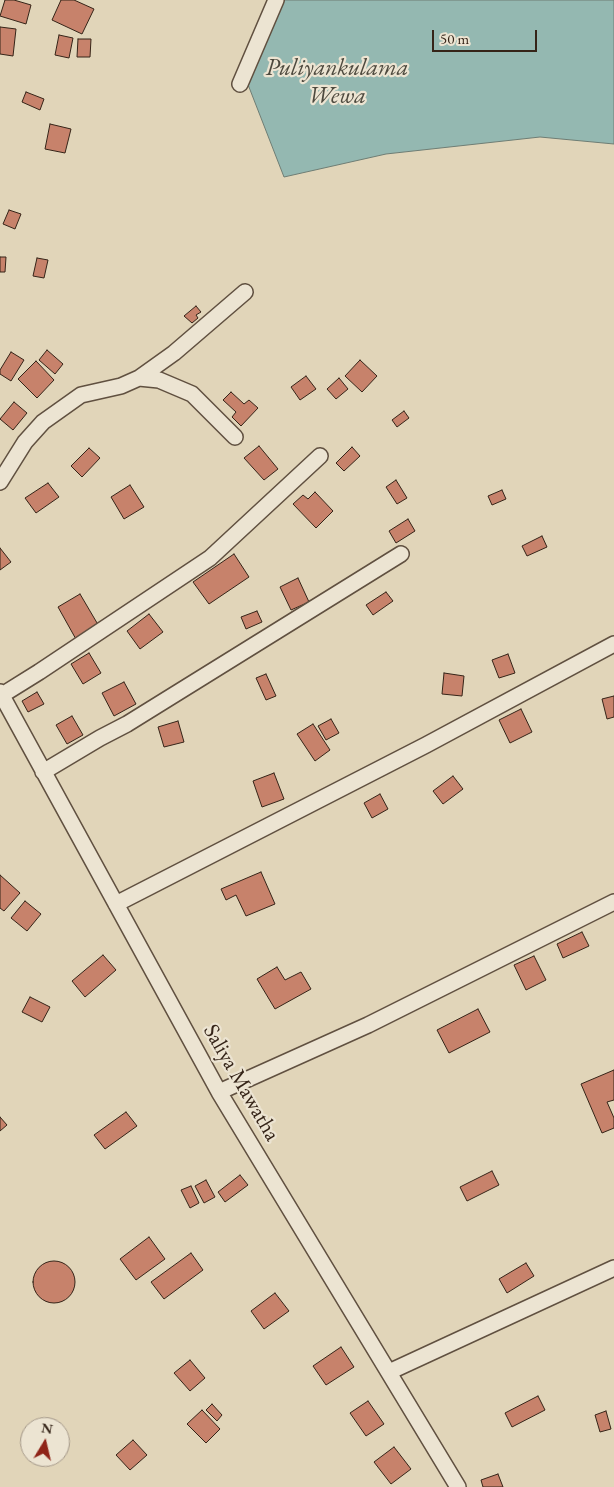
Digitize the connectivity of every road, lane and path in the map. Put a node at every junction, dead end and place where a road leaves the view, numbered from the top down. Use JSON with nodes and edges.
{"nodes":[{"id":1,"x":276,"y":0,"type":"edge"},
{"id":2,"x":240,"y":84,"type":"dead end"},
{"id":3,"x":245,"y":292,"type":"dead end"},
{"id":4,"x":139,"y":378,"type":"junction"},
{"id":5,"x":236,"y":437,"type":"dead end"},
{"id":6,"x":320,"y":456,"type":"dead end"},
{"id":7,"x":0,"y":482,"type":"edge"},
{"id":8,"x":402,"y":554,"type":"dead end"},
{"id":9,"x":614,"y":644,"type":"edge"},
{"id":10,"x":1,"y":693,"type":"edge"},
{"id":11,"x":43,"y":772,"type":"junction"},
{"id":12,"x":614,"y":902,"type":"edge"},
{"id":13,"x":116,"y":904,"type":"junction"},
{"id":14,"x":220,"y":1092,"type":"junction"},
{"id":15,"x":614,"y":1268,"type":"edge"},
{"id":16,"x":389,"y":1372,"type":"junction"},
{"id":17,"x":458,"y":1487,"type":"edge"}],
"edges":[{"from":1,"to":2,"type":"street"},
{"from":3,"to":4,"type":"street"},
{"from":4,"to":5,"type":"street"},
{"from":4,"to":7,"type":"street"},
{"from":6,"to":10,"type":"street"},
{"from":8,"to":11,"type":"street"},
{"from":9,"to":13,"type":"street"},
{"from":10,"to":11,"type":"street","name":"Saliya Mawatha"},
{"from":11,"to":13,"type":"street","name":"Saliya Mawatha"},
{"from":12,"to":14,"type":"street"},
{"from":13,"to":14,"type":"street","name":"Saliya Mawatha"},
{"from":14,"to":16,"type":"street","name":"Saliya Mawatha"},
{"from":15,"to":16,"type":"street"},
{"from":16,"to":17,"type":"street","name":"Saliya Mawatha"}]}
